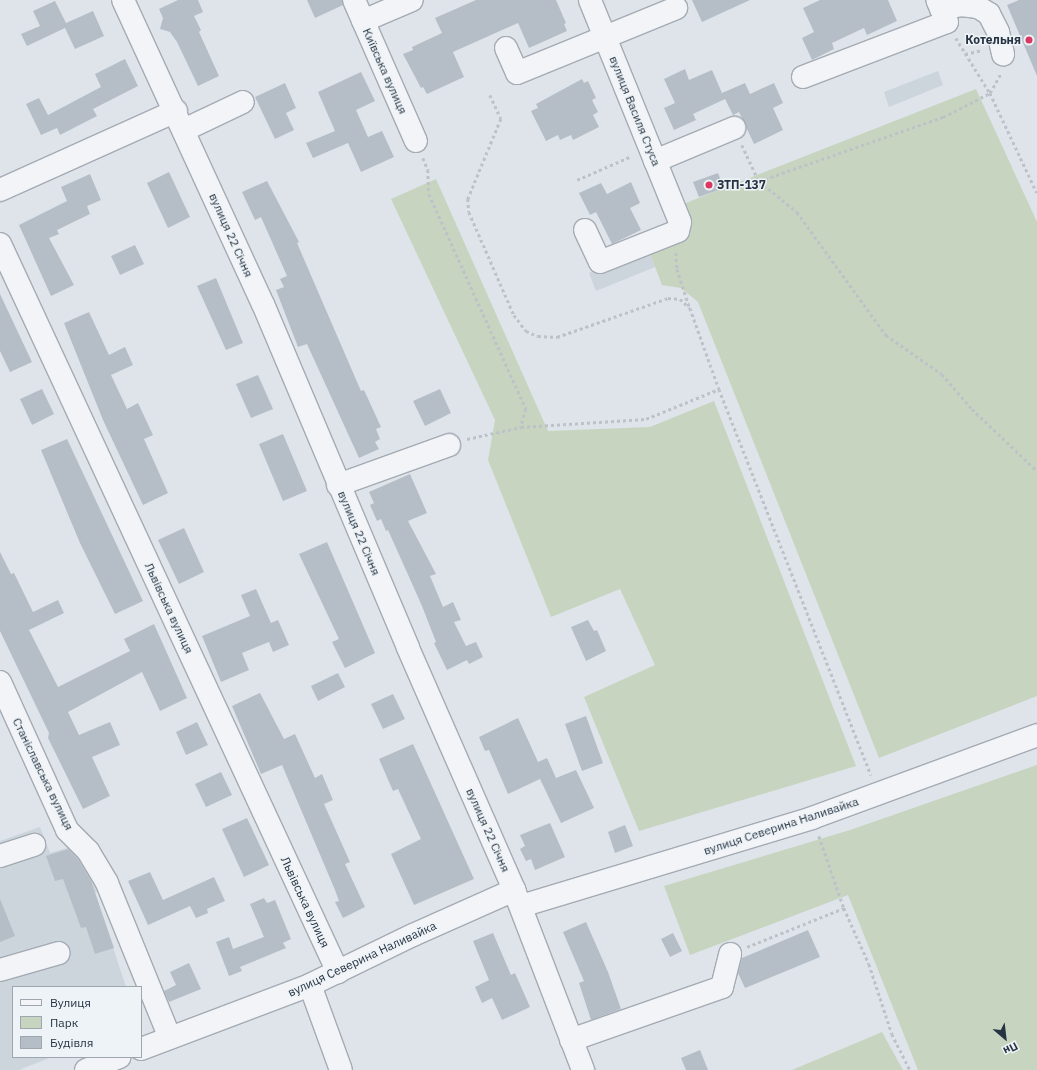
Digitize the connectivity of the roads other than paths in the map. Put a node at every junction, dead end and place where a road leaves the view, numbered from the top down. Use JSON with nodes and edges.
{"nodes":[{"id":1,"x":123,"y":0,"type":"edge"},
{"id":2,"x":354,"y":0,"type":"edge"},
{"id":3,"x":412,"y":0,"type":"edge"},
{"id":4,"x":590,"y":0,"type":"edge"},
{"id":5,"x":952,"y":7,"type":"edge"},
{"id":6,"x":676,"y":8,"type":"dead end"},
{"id":7,"x":363,"y":21,"type":"junction"},
{"id":8,"x":605,"y":37,"type":"junction"},
{"id":9,"x":506,"y":48,"type":"dead end"},
{"id":10,"x":1003,"y":54,"type":"road end"},
{"id":11,"x":803,"y":77,"type":"dead end"},
{"id":12,"x":243,"y":102,"type":"dead end"},
{"id":13,"x":180,"y":121,"type":"junction"},
{"id":14,"x":734,"y":128,"type":"road end"},
{"id":15,"x":416,"y":141,"type":"road end"},
{"id":16,"x":646,"y":158,"type":"junction"},
{"id":17,"x":0,"y":190,"type":"edge"},
{"id":18,"x":585,"y":230,"type":"dead end"},
{"id":19,"x":0,"y":244,"type":"edge"},
{"id":20,"x":449,"y":445,"type":"road end"},
{"id":21,"x":338,"y":485,"type":"junction"},
{"id":22,"x":0,"y":682,"type":"edge"},
{"id":23,"x":1037,"y":735,"type":"edge"},
{"id":24,"x":34,"y":845,"type":"dead end"},
{"id":25,"x":0,"y":856,"type":"edge"},
{"id":26,"x":518,"y":898,"type":"junction"},
{"id":27,"x":59,"y":953,"type":"dead end"},
{"id":28,"x":730,"y":954,"type":"road end"},
{"id":29,"x":0,"y":970,"type":"edge"},
{"id":30,"x":338,"y":972,"type":"junction"},
{"id":31,"x":310,"y":985,"type":"junction"},
{"id":32,"x":170,"y":1038,"type":"junction"},
{"id":33,"x":571,"y":1040,"type":"junction"},
{"id":34,"x":142,"y":1049,"type":"edge"},
{"id":35,"x":117,"y":1058,"type":"edge"},
{"id":36,"x":86,"y":1070,"type":"edge"},
{"id":37,"x":340,"y":1070,"type":"edge"},
{"id":38,"x":583,"y":1070,"type":"edge"}],
"edges":[{"from":1,"to":13,"type":"street","name":"вулиця 22 Січня"},
{"from":2,"to":7,"type":"street","name":"Київська вулиця"},
{"from":3,"to":7,"type":"street"},
{"from":4,"to":8,"type":"street","name":"вулиця Василя Стуса"},
{"from":5,"to":10,"type":"street"},
{"from":5,"to":11,"type":"street"},
{"from":6,"to":8,"type":"street"},
{"from":7,"to":15,"type":"street","name":"Київська вулиця"},
{"from":8,"to":9,"type":"street"},
{"from":8,"to":16,"type":"street","name":"вулиця Василя Стуса"},
{"from":12,"to":13,"type":"street"},
{"from":13,"to":17,"type":"street"},
{"from":13,"to":21,"type":"street","name":"вулиця 22 Січня"},
{"from":14,"to":16,"type":"street"},
{"from":16,"to":18,"type":"street","name":"вулиця Василя Стуса"},
{"from":19,"to":30,"type":"street","name":"Львівська вулиця"},
{"from":20,"to":21,"type":"street"},
{"from":21,"to":26,"type":"street","name":"вулиця 22 Січня"},
{"from":22,"to":32,"type":"street","name":"Станіславська вулиця"},
{"from":23,"to":26,"type":"street","name":"вулиця Северина Наливайка"},
{"from":24,"to":25,"type":"street"},
{"from":26,"to":30,"type":"street","name":"вулиця Северина Наливайка"},
{"from":26,"to":33,"type":"street","name":"вулиця 22 Січня"},
{"from":27,"to":29,"type":"street"},
{"from":28,"to":33,"type":"street"},
{"from":30,"to":31,"type":"street","name":"вулиця Северина Наливайка"},
{"from":31,"to":32,"type":"street","name":"вулиця Северина Наливайка"},
{"from":31,"to":37,"type":"street"},
{"from":32,"to":34,"type":"street","name":"вулиця Северина Наливайка"},
{"from":33,"to":38,"type":"street","name":"вулиця 22 Січня"},
{"from":35,"to":36,"type":"street"}]}
